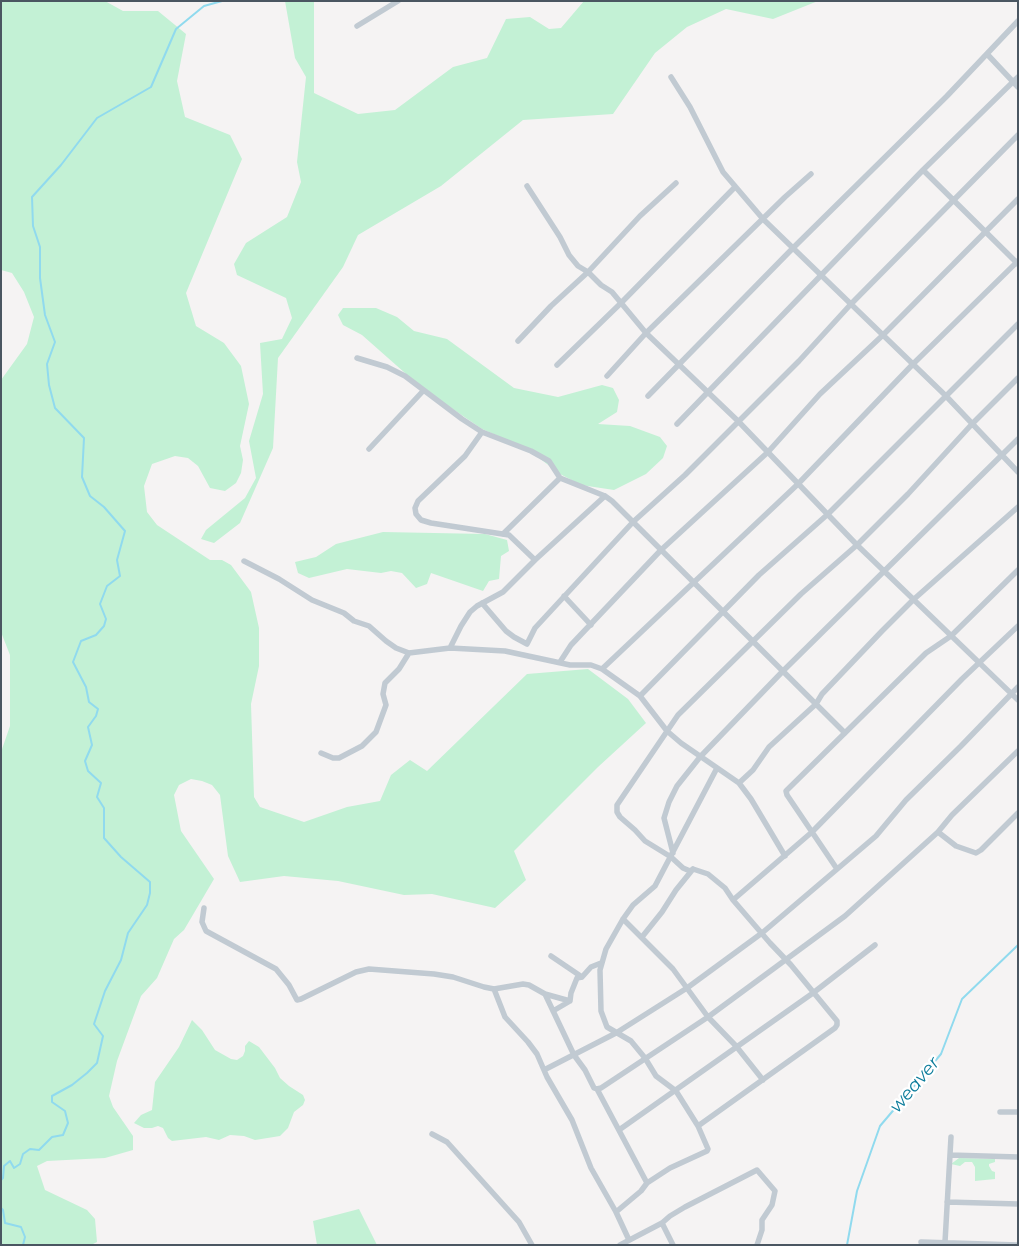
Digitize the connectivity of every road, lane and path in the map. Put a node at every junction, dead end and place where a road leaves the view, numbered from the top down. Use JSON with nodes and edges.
{"nodes":[{"id":1,"x":398,"y":1,"type":"edge"},
{"id":2,"x":1018,"y":22,"type":"edge"},
{"id":3,"x":356,"y":26,"type":"dead end"},
{"id":4,"x":987,"y":54,"type":"junction"},
{"id":5,"x":1018,"y":76,"type":"edge"},
{"id":6,"x":671,"y":78,"type":"dead end"},
{"id":7,"x":1012,"y":82,"type":"junction"},
{"id":8,"x":1018,"y":87,"type":"edge"},
{"id":9,"x":1018,"y":135,"type":"edge"},
{"id":10,"x":923,"y":170,"type":"junction"},
{"id":11,"x":811,"y":174,"type":"dead end"},
{"id":12,"x":676,"y":183,"type":"dead end"},
{"id":13,"x":527,"y":186,"type":"dead end"},
{"id":14,"x":735,"y":186,"type":"junction"},
{"id":15,"x":954,"y":199,"type":"junction"},
{"id":16,"x":1018,"y":199,"type":"edge"},
{"id":17,"x":763,"y":220,"type":"junction"},
{"id":18,"x":985,"y":231,"type":"junction"},
{"id":19,"x":793,"y":248,"type":"junction"},
{"id":20,"x":1017,"y":262,"type":"edge"},
{"id":21,"x":588,"y":272,"type":"junction"},
{"id":22,"x":821,"y":277,"type":"junction"},
{"id":23,"x":621,"y":303,"type":"junction"},
{"id":24,"x":851,"y":304,"type":"junction"},
{"id":25,"x":1018,"y":324,"type":"edge"},
{"id":26,"x":646,"y":333,"type":"junction"},
{"id":27,"x":883,"y":335,"type":"junction"},
{"id":28,"x":518,"y":341,"type":"dead end"},
{"id":29,"x":357,"y":358,"type":"dead end"},
{"id":30,"x":913,"y":364,"type":"junction"},
{"id":31,"x":557,"y":365,"type":"dead end"},
{"id":32,"x":679,"y":366,"type":"junction"},
{"id":33,"x":607,"y":376,"type":"dead end"},
{"id":34,"x":1018,"y":378,"type":"edge"},
{"id":35,"x":423,"y":391,"type":"junction"},
{"id":36,"x":708,"y":392,"type":"junction"},
{"id":37,"x":648,"y":396,"type":"dead end"},
{"id":38,"x":946,"y":396,"type":"junction"},
{"id":39,"x":738,"y":421,"type":"junction"},
{"id":40,"x":677,"y":424,"type":"dead end"},
{"id":41,"x":972,"y":424,"type":"junction"},
{"id":42,"x":482,"y":432,"type":"junction"},
{"id":43,"x":1018,"y":439,"type":"edge"},
{"id":44,"x":369,"y":449,"type":"dead end"},
{"id":45,"x":768,"y":452,"type":"junction"},
{"id":46,"x":1002,"y":455,"type":"junction"},
{"id":47,"x":1018,"y":472,"type":"edge"},
{"id":48,"x":560,"y":478,"type":"junction"},
{"id":49,"x":798,"y":484,"type":"junction"},
{"id":50,"x":605,"y":496,"type":"junction"},
{"id":51,"x":1018,"y":506,"type":"edge"},
{"id":52,"x":828,"y":514,"type":"junction"},
{"id":53,"x":633,"y":522,"type":"junction"},
{"id":54,"x":504,"y":534,"type":"junction"},
{"id":55,"x":857,"y":545,"type":"junction"},
{"id":56,"x":661,"y":550,"type":"junction"},
{"id":57,"x":535,"y":560,"type":"junction"},
{"id":58,"x":244,"y":561,"type":"dead end"},
{"id":59,"x":1018,"y":570,"type":"edge"},
{"id":60,"x":884,"y":572,"type":"junction"},
{"id":61,"x":693,"y":582,"type":"junction"},
{"id":62,"x":564,"y":596,"type":"junction"},
{"id":63,"x":913,"y":600,"type":"junction"},
{"id":64,"x":482,"y":603,"type":"junction"},
{"id":65,"x":723,"y":611,"type":"junction"},
{"id":66,"x":591,"y":625,"type":"junction"},
{"id":67,"x":1018,"y":626,"type":"edge"},
{"id":68,"x":951,"y":636,"type":"junction"},
{"id":69,"x":752,"y":642,"type":"junction"},
{"id":70,"x":527,"y":644,"type":"junction"},
{"id":71,"x":450,"y":648,"type":"junction"},
{"id":72,"x":408,"y":652,"type":"junction"},
{"id":73,"x":524,"y":654,"type":"junction"},
{"id":74,"x":560,"y":662,"type":"junction"},
{"id":75,"x":979,"y":663,"type":"junction"},
{"id":76,"x":602,"y":669,"type":"junction"},
{"id":77,"x":783,"y":671,"type":"junction"},
{"id":78,"x":1018,"y":687,"type":"edge"},
{"id":79,"x":1012,"y":693,"type":"junction"},
{"id":80,"x":640,"y":696,"type":"junction"},
{"id":81,"x":1018,"y":700,"type":"edge"},
{"id":82,"x":816,"y":704,"type":"junction"},
{"id":83,"x":667,"y":731,"type":"junction"},
{"id":84,"x":845,"y":733,"type":"junction"},
{"id":85,"x":1018,"y":751,"type":"edge"},
{"id":86,"x":321,"y":753,"type":"dead end"},
{"id":87,"x":700,"y":756,"type":"junction"},
{"id":88,"x":717,"y":768,"type":"junction"},
{"id":89,"x":740,"y":783,"type":"junction"},
{"id":90,"x":1018,"y":813,"type":"edge"},
{"id":91,"x":812,"y":832,"type":"junction"},
{"id":92,"x":938,"y":832,"type":"junction"},
{"id":93,"x":672,"y":854,"type":"junction"},
{"id":94,"x":785,"y":856,"type":"junction"},
{"id":95,"x":693,"y":869,"type":"junction"},
{"id":96,"x":837,"y":869,"type":"junction"},
{"id":97,"x":733,"y":900,"type":"junction"},
{"id":98,"x":204,"y":908,"type":"dead end"},
{"id":99,"x":622,"y":919,"type":"junction"},
{"id":100,"x":762,"y":933,"type":"junction"},
{"id":101,"x":642,"y":937,"type":"junction"},
{"id":102,"x":875,"y":945,"type":"dead end"},
{"id":103,"x":551,"y":956,"type":"dead end"},
{"id":104,"x":786,"y":960,"type":"junction"},
{"id":105,"x":601,"y":963,"type":"junction"},
{"id":106,"x":582,"y":977,"type":"junction"},
{"id":107,"x":687,"y":988,"type":"junction"},
{"id":108,"x":494,"y":989,"type":"junction"},
{"id":109,"x":813,"y":993,"type":"junction"},
{"id":110,"x":544,"y":994,"type":"junction"},
{"id":111,"x":570,"y":1001,"type":"junction"},
{"id":112,"x":554,"y":1010,"type":"junction"},
{"id":113,"x":708,"y":1017,"type":"junction"},
{"id":114,"x":616,"y":1033,"type":"junction"},
{"id":115,"x":736,"y":1046,"type":"junction"},
{"id":116,"x":574,"y":1055,"type":"junction"},
{"id":117,"x":645,"y":1058,"type":"junction"},
{"id":118,"x":544,"y":1070,"type":"junction"},
{"id":119,"x":763,"y":1080,"type":"junction"},
{"id":120,"x":597,"y":1089,"type":"junction"},
{"id":121,"x":676,"y":1091,"type":"junction"},
{"id":122,"x":1000,"y":1112,"type":"dead end"},
{"id":123,"x":1018,"y":1112,"type":"edge"},
{"id":124,"x":698,"y":1126,"type":"junction"},
{"id":125,"x":619,"y":1130,"type":"junction"},
{"id":126,"x":432,"y":1134,"type":"dead end"},
{"id":127,"x":950,"y":1137,"type":"dead end"},
{"id":128,"x":950,"y":1155,"type":"junction"},
{"id":129,"x":1018,"y":1157,"type":"edge"},
{"id":130,"x":647,"y":1183,"type":"junction"},
{"id":131,"x":947,"y":1202,"type":"junction"},
{"id":132,"x":1018,"y":1204,"type":"edge"},
{"id":133,"x":616,"y":1212,"type":"junction"},
{"id":134,"x":662,"y":1223,"type":"junction"},
{"id":135,"x":629,"y":1240,"type":"junction"},
{"id":136,"x":920,"y":1242,"type":"dead end"},
{"id":137,"x":945,"y":1242,"type":"junction"},
{"id":138,"x":532,"y":1245,"type":"edge"},
{"id":139,"x":620,"y":1245,"type":"edge"},
{"id":140,"x":673,"y":1245,"type":"edge"},
{"id":141,"x":757,"y":1245,"type":"edge"},
{"id":142,"x":1018,"y":1245,"type":"edge"}],
"edges":[{"from":1,"to":3,"type":"street"},
{"from":2,"to":4,"type":"street"},
{"from":4,"to":7,"type":"street"},
{"from":4,"to":19,"type":"street"},
{"from":5,"to":7,"type":"street"},
{"from":6,"to":14,"type":"street"},
{"from":7,"to":8,"type":"street"},
{"from":7,"to":10,"type":"street"},
{"from":9,"to":15,"type":"street"},
{"from":10,"to":15,"type":"street"},
{"from":10,"to":22,"type":"street"},
{"from":11,"to":17,"type":"street"},
{"from":12,"to":21,"type":"street"},
{"from":13,"to":21,"type":"street"},
{"from":14,"to":17,"type":"street"},
{"from":14,"to":23,"type":"street"},
{"from":15,"to":18,"type":"street"},
{"from":15,"to":24,"type":"street"},
{"from":16,"to":18,"type":"street"},
{"from":17,"to":19,"type":"street"},
{"from":17,"to":26,"type":"street"},
{"from":18,"to":20,"type":"street"},
{"from":18,"to":27,"type":"street"},
{"from":19,"to":22,"type":"street"},
{"from":19,"to":32,"type":"street"},
{"from":20,"to":30,"type":"street"},
{"from":21,"to":23,"type":"street"},
{"from":21,"to":28,"type":"street"},
{"from":22,"to":24,"type":"street"},
{"from":22,"to":36,"type":"street"},
{"from":23,"to":26,"type":"street"},
{"from":23,"to":31,"type":"street"},
{"from":24,"to":27,"type":"street"},
{"from":24,"to":39,"type":"street"},
{"from":25,"to":38,"type":"street"},
{"from":26,"to":32,"type":"street"},
{"from":26,"to":33,"type":"street"},
{"from":27,"to":30,"type":"street"},
{"from":27,"to":45,"type":"street"},
{"from":29,"to":35,"type":"street"},
{"from":30,"to":38,"type":"street"},
{"from":30,"to":49,"type":"street"},
{"from":32,"to":36,"type":"street"},
{"from":32,"to":37,"type":"street"},
{"from":34,"to":41,"type":"street"},
{"from":35,"to":42,"type":"street"},
{"from":35,"to":44,"type":"street"},
{"from":36,"to":39,"type":"street"},
{"from":36,"to":40,"type":"street"},
{"from":38,"to":41,"type":"street"},
{"from":38,"to":52,"type":"street"},
{"from":39,"to":45,"type":"street"},
{"from":39,"to":53,"type":"street"},
{"from":41,"to":46,"type":"street"},
{"from":41,"to":55,"type":"street"},
{"from":42,"to":48,"type":"street"},
{"from":42,"to":54,"type":"street"},
{"from":43,"to":46,"type":"street"},
{"from":45,"to":49,"type":"street"},
{"from":45,"to":56,"type":"street"},
{"from":46,"to":47,"type":"street"},
{"from":46,"to":60,"type":"street"},
{"from":48,"to":50,"type":"street"},
{"from":48,"to":54,"type":"street"},
{"from":49,"to":52,"type":"street"},
{"from":49,"to":61,"type":"street"},
{"from":50,"to":53,"type":"street"},
{"from":50,"to":57,"type":"street"},
{"from":51,"to":63,"type":"street"},
{"from":52,"to":55,"type":"street"},
{"from":52,"to":65,"type":"street"},
{"from":53,"to":56,"type":"street"},
{"from":53,"to":62,"type":"street"},
{"from":54,"to":57,"type":"street"},
{"from":55,"to":60,"type":"street"},
{"from":55,"to":69,"type":"street"},
{"from":56,"to":61,"type":"street"},
{"from":56,"to":66,"type":"street"},
{"from":57,"to":64,"type":"street"},
{"from":58,"to":72,"type":"street"},
{"from":59,"to":68,"type":"street"},
{"from":60,"to":63,"type":"street"},
{"from":60,"to":77,"type":"street"},
{"from":61,"to":65,"type":"street"},
{"from":61,"to":76,"type":"street"},
{"from":62,"to":66,"type":"street"},
{"from":62,"to":70,"type":"street"},
{"from":63,"to":68,"type":"street"},
{"from":63,"to":82,"type":"street"},
{"from":64,"to":70,"type":"street"},
{"from":64,"to":71,"type":"street"},
{"from":65,"to":69,"type":"street"},
{"from":65,"to":80,"type":"street"},
{"from":66,"to":74,"type":"street"},
{"from":67,"to":75,"type":"street"},
{"from":68,"to":75,"type":"street"},
{"from":68,"to":84,"type":"street"},
{"from":69,"to":77,"type":"street"},
{"from":69,"to":83,"type":"street"},
{"from":70,"to":73,"type":"street"},
{"from":71,"to":72,"type":"street"},
{"from":71,"to":73,"type":"street"},
{"from":72,"to":86,"type":"street"},
{"from":73,"to":74,"type":"street"},
{"from":74,"to":76,"type":"street"},
{"from":75,"to":79,"type":"street"},
{"from":75,"to":91,"type":"street"},
{"from":76,"to":80,"type":"street"},
{"from":77,"to":82,"type":"street"},
{"from":77,"to":87,"type":"street"},
{"from":78,"to":79,"type":"street"},
{"from":79,"to":81,"type":"street"},
{"from":79,"to":96,"type":"street"},
{"from":80,"to":83,"type":"street"},
{"from":82,"to":84,"type":"street"},
{"from":82,"to":89,"type":"street"},
{"from":83,"to":87,"type":"street"},
{"from":83,"to":93,"type":"street"},
{"from":84,"to":91,"type":"street"},
{"from":85,"to":92,"type":"street"},
{"from":87,"to":88,"type":"street"},
{"from":87,"to":93,"type":"street"},
{"from":88,"to":89,"type":"street"},
{"from":88,"to":93,"type":"street"},
{"from":89,"to":94,"type":"street"},
{"from":90,"to":92,"type":"street"},
{"from":91,"to":94,"type":"street"},
{"from":91,"to":96,"type":"street"},
{"from":92,"to":104,"type":"street"},
{"from":93,"to":95,"type":"street"},
{"from":93,"to":99,"type":"street"},
{"from":94,"to":97,"type":"street"},
{"from":95,"to":97,"type":"street"},
{"from":95,"to":101,"type":"street"},
{"from":96,"to":100,"type":"street"},
{"from":97,"to":100,"type":"street"},
{"from":98,"to":108,"type":"street"},
{"from":99,"to":101,"type":"street"},
{"from":99,"to":105,"type":"street"},
{"from":100,"to":104,"type":"street"},
{"from":100,"to":107,"type":"street"},
{"from":101,"to":107,"type":"street"},
{"from":102,"to":109,"type":"street"},
{"from":103,"to":106,"type":"street"},
{"from":104,"to":109,"type":"street"},
{"from":104,"to":113,"type":"street"},
{"from":105,"to":106,"type":"street"},
{"from":105,"to":114,"type":"street"},
{"from":106,"to":111,"type":"street"},
{"from":107,"to":113,"type":"street"},
{"from":107,"to":114,"type":"street"},
{"from":108,"to":110,"type":"street"},
{"from":108,"to":118,"type":"street"},
{"from":109,"to":115,"type":"street"},
{"from":109,"to":119,"type":"street"},
{"from":110,"to":111,"type":"street"},
{"from":110,"to":112,"type":"street"},
{"from":111,"to":112,"type":"street"},
{"from":112,"to":116,"type":"street"},
{"from":113,"to":115,"type":"street"},
{"from":113,"to":117,"type":"street"},
{"from":114,"to":116,"type":"street"},
{"from":114,"to":117,"type":"street"},
{"from":115,"to":119,"type":"street"},
{"from":115,"to":121,"type":"street"},
{"from":116,"to":118,"type":"street"},
{"from":116,"to":120,"type":"street"},
{"from":117,"to":120,"type":"street"},
{"from":117,"to":121,"type":"street"},
{"from":118,"to":133,"type":"street"},
{"from":119,"to":124,"type":"street"},
{"from":120,"to":125,"type":"street"},
{"from":121,"to":124,"type":"street"},
{"from":121,"to":125,"type":"street"},
{"from":122,"to":123,"type":"street"},
{"from":124,"to":130,"type":"street"},
{"from":125,"to":130,"type":"street"},
{"from":126,"to":138,"type":"street"},
{"from":127,"to":128,"type":"street"},
{"from":128,"to":129,"type":"street"},
{"from":128,"to":131,"type":"street"},
{"from":130,"to":133,"type":"street"},
{"from":131,"to":132,"type":"street"},
{"from":131,"to":137,"type":"street"},
{"from":133,"to":135,"type":"street"},
{"from":134,"to":135,"type":"street"},
{"from":134,"to":140,"type":"street"},
{"from":134,"to":141,"type":"street"},
{"from":135,"to":139,"type":"street"},
{"from":136,"to":137,"type":"street"},
{"from":137,"to":142,"type":"street"}]}
